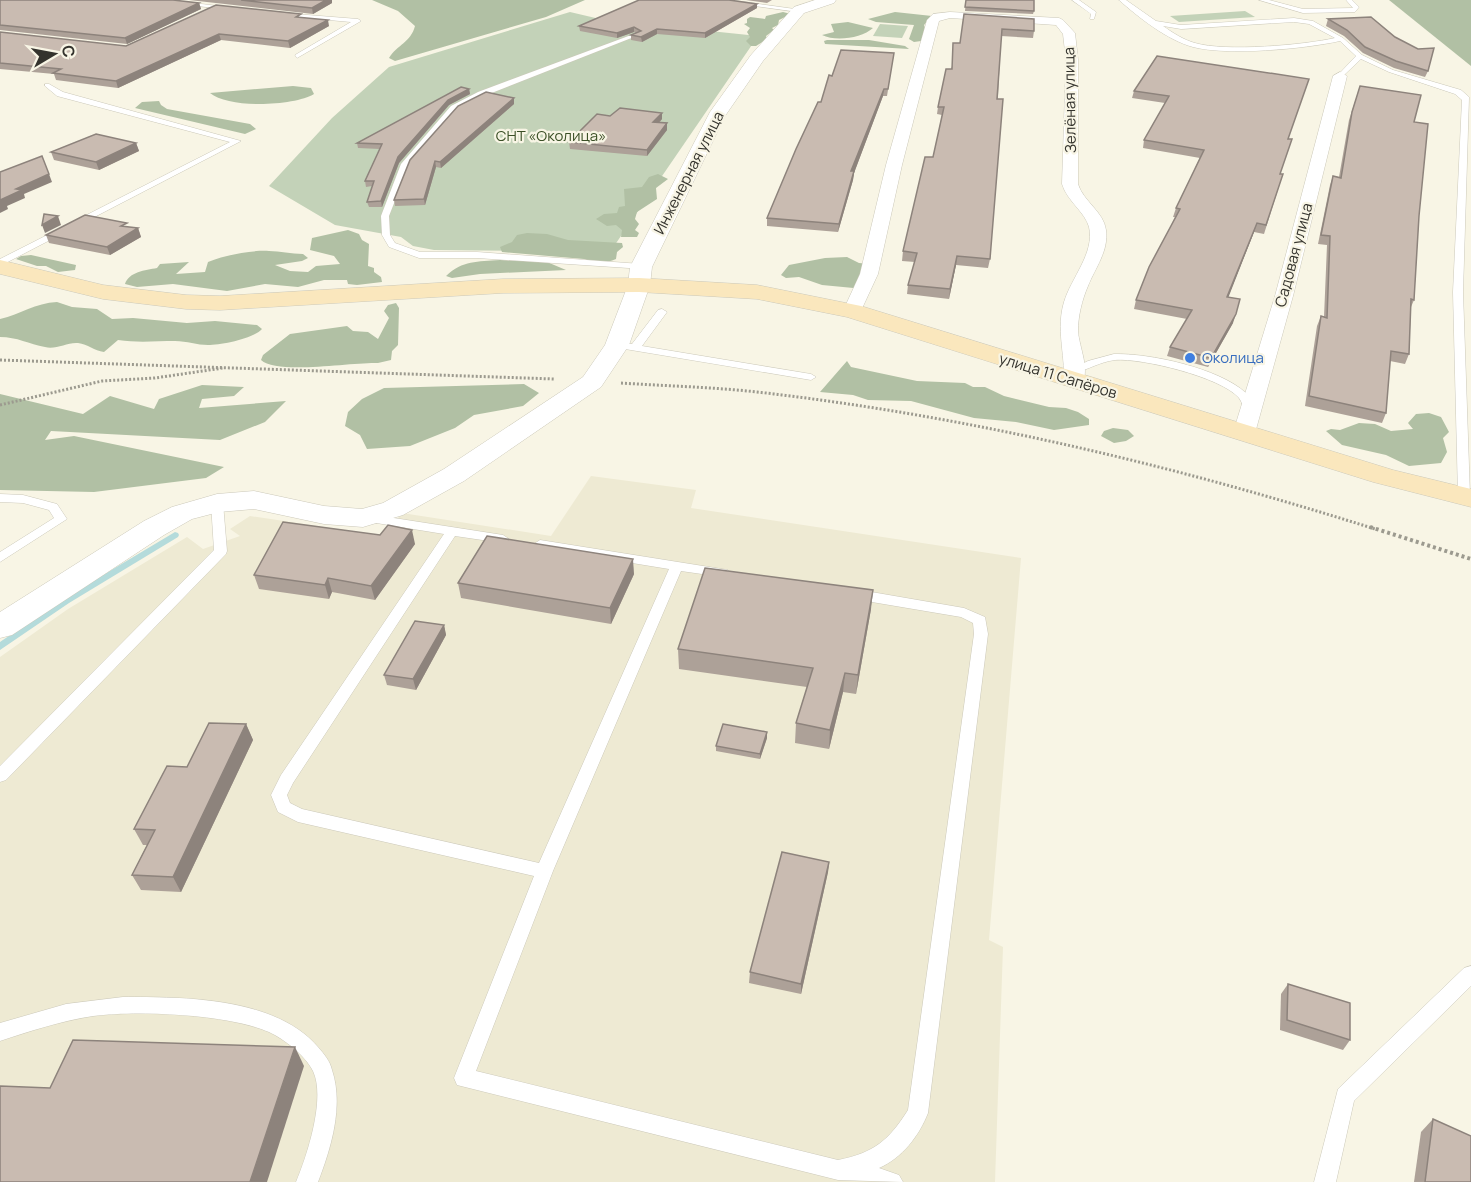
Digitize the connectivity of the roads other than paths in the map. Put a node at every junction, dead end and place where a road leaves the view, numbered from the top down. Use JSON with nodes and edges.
{"nodes":[{"id":1,"x":150,"y":0,"type":"edge"},
{"id":2,"x":715,"y":0,"type":"edge"},
{"id":3,"x":829,"y":0,"type":"edge"},
{"id":4,"x":1075,"y":0,"type":"edge"},
{"id":5,"x":1122,"y":0,"type":"edge"},
{"id":6,"x":1262,"y":0,"type":"edge"},
{"id":7,"x":1349,"y":0,"type":"edge"},
{"id":8,"x":215,"y":7,"type":"junction"},
{"id":9,"x":237,"y":9,"type":"edge"},
{"id":10,"x":799,"y":10,"type":"junction"},
{"id":11,"x":205,"y":11,"type":"edge"},
{"id":12,"x":281,"y":13,"type":"edge"},
{"id":13,"x":1092,"y":18,"type":"dead end"},
{"id":14,"x":1156,"y":23,"type":"junction"},
{"id":15,"x":636,"y":35,"type":"edge"},
{"id":16,"x":1341,"y":39,"type":"junction"},
{"id":17,"x":297,"y":56,"type":"dead end"},
{"id":18,"x":1360,"y":56,"type":"junction"},
{"id":19,"x":1340,"y":76,"type":"joint"},
{"id":20,"x":47,"y":85,"type":"dead end"},
{"id":21,"x":1468,"y":151,"type":"edge"},
{"id":22,"x":0,"y":265,"type":"edge"},
{"id":23,"x":640,"y":276,"type":"junction"},
{"id":24,"x":852,"y":311,"type":"junction"},
{"id":25,"x":662,"y":312,"type":"dead end"},
{"id":26,"x":626,"y":346,"type":"junction"},
{"id":27,"x":1075,"y":375,"type":"junction"},
{"id":28,"x":812,"y":377,"type":"dead end"},
{"id":29,"x":1247,"y":423,"type":"junction"},
{"id":30,"x":0,"y":498,"type":"edge"},
{"id":31,"x":1469,"y":500,"type":"edge"},
{"id":32,"x":217,"y":503,"type":"junction"},
{"id":33,"x":363,"y":518,"type":"junction"},
{"id":34,"x":452,"y":531,"type":"junction"},
{"id":35,"x":0,"y":558,"type":"edge"},
{"id":36,"x":677,"y":565,"type":"junction"},
{"id":37,"x":734,"y":574,"type":"edge"},
{"id":38,"x":837,"y":592,"type":"edge"},
{"id":39,"x":0,"y":627,"type":"edge"},
{"id":40,"x":0,"y":776,"type":"edge"},
{"id":41,"x":544,"y":871,"type":"junction"},
{"id":42,"x":1471,"y":974,"type":"edge"},
{"id":43,"x":0,"y":1032,"type":"edge"},
{"id":44,"x":838,"y":1170,"type":"junction"},
{"id":45,"x":307,"y":1182,"type":"edge"},
{"id":46,"x":892,"y":1182,"type":"edge"},
{"id":47,"x":1325,"y":1182,"type":"edge"}],
"edges":[{"from":1,"to":8,"type":"lane"},
{"from":2,"to":10,"type":"lane"},
{"from":3,"to":10,"type":"street"},
{"from":4,"to":13,"type":"lane"},
{"from":5,"to":14,"type":"lane"},
{"from":6,"to":7,"type":"lane"},
{"from":8,"to":9,"type":"lane"},
{"from":8,"to":11,"type":"lane"},
{"from":10,"to":23,"type":"street","name":"Инженерная улица"},
{"from":12,"to":17,"type":"lane"},
{"from":14,"to":16,"type":"lane"},
{"from":14,"to":16,"type":"lane"},
{"from":15,"to":23,"type":"lane"},
{"from":16,"to":18,"type":"lane"},
{"from":18,"to":19,"type":"lane"},
{"from":18,"to":21,"type":"lane"},
{"from":19,"to":29,"type":"street","name":"Садовая улица"},
{"from":20,"to":22,"type":"lane"},
{"from":21,"to":31,"type":"lane"},
{"from":22,"to":23,"type":"main road","name":"улица 11 Сапёров"},
{"from":23,"to":24,"type":"main road","name":"улица 11 Сапёров"},
{"from":23,"to":26,"type":"street","name":"Инженерная улица"},
{"from":24,"to":27,"type":"main road","name":"улица 11 Сапёров"},
{"from":24,"to":27,"type":"street","name":"Зелёная улица"},
{"from":25,"to":26,"type":"lane"},
{"from":26,"to":28,"type":"lane"},
{"from":26,"to":33,"type":"street","name":"Инженерная улица"},
{"from":27,"to":29,"type":"main road","name":"улица 11 Сапёров"},
{"from":27,"to":29,"type":"lane"},
{"from":29,"to":31,"type":"main road","name":"улица 11 Сапёров"},
{"from":30,"to":35,"type":"lane"},
{"from":32,"to":33,"type":"street"},
{"from":32,"to":39,"type":"street"},
{"from":32,"to":40,"type":"lane"},
{"from":33,"to":34,"type":"lane"},
{"from":34,"to":36,"type":"lane"},
{"from":34,"to":41,"type":"lane"},
{"from":36,"to":37,"type":"lane"},
{"from":36,"to":41,"type":"lane"},
{"from":38,"to":44,"type":"lane"},
{"from":41,"to":44,"type":"lane"},
{"from":42,"to":47,"type":"lane"},
{"from":43,"to":45,"type":"lane"},
{"from":44,"to":46,"type":"lane"}]}
